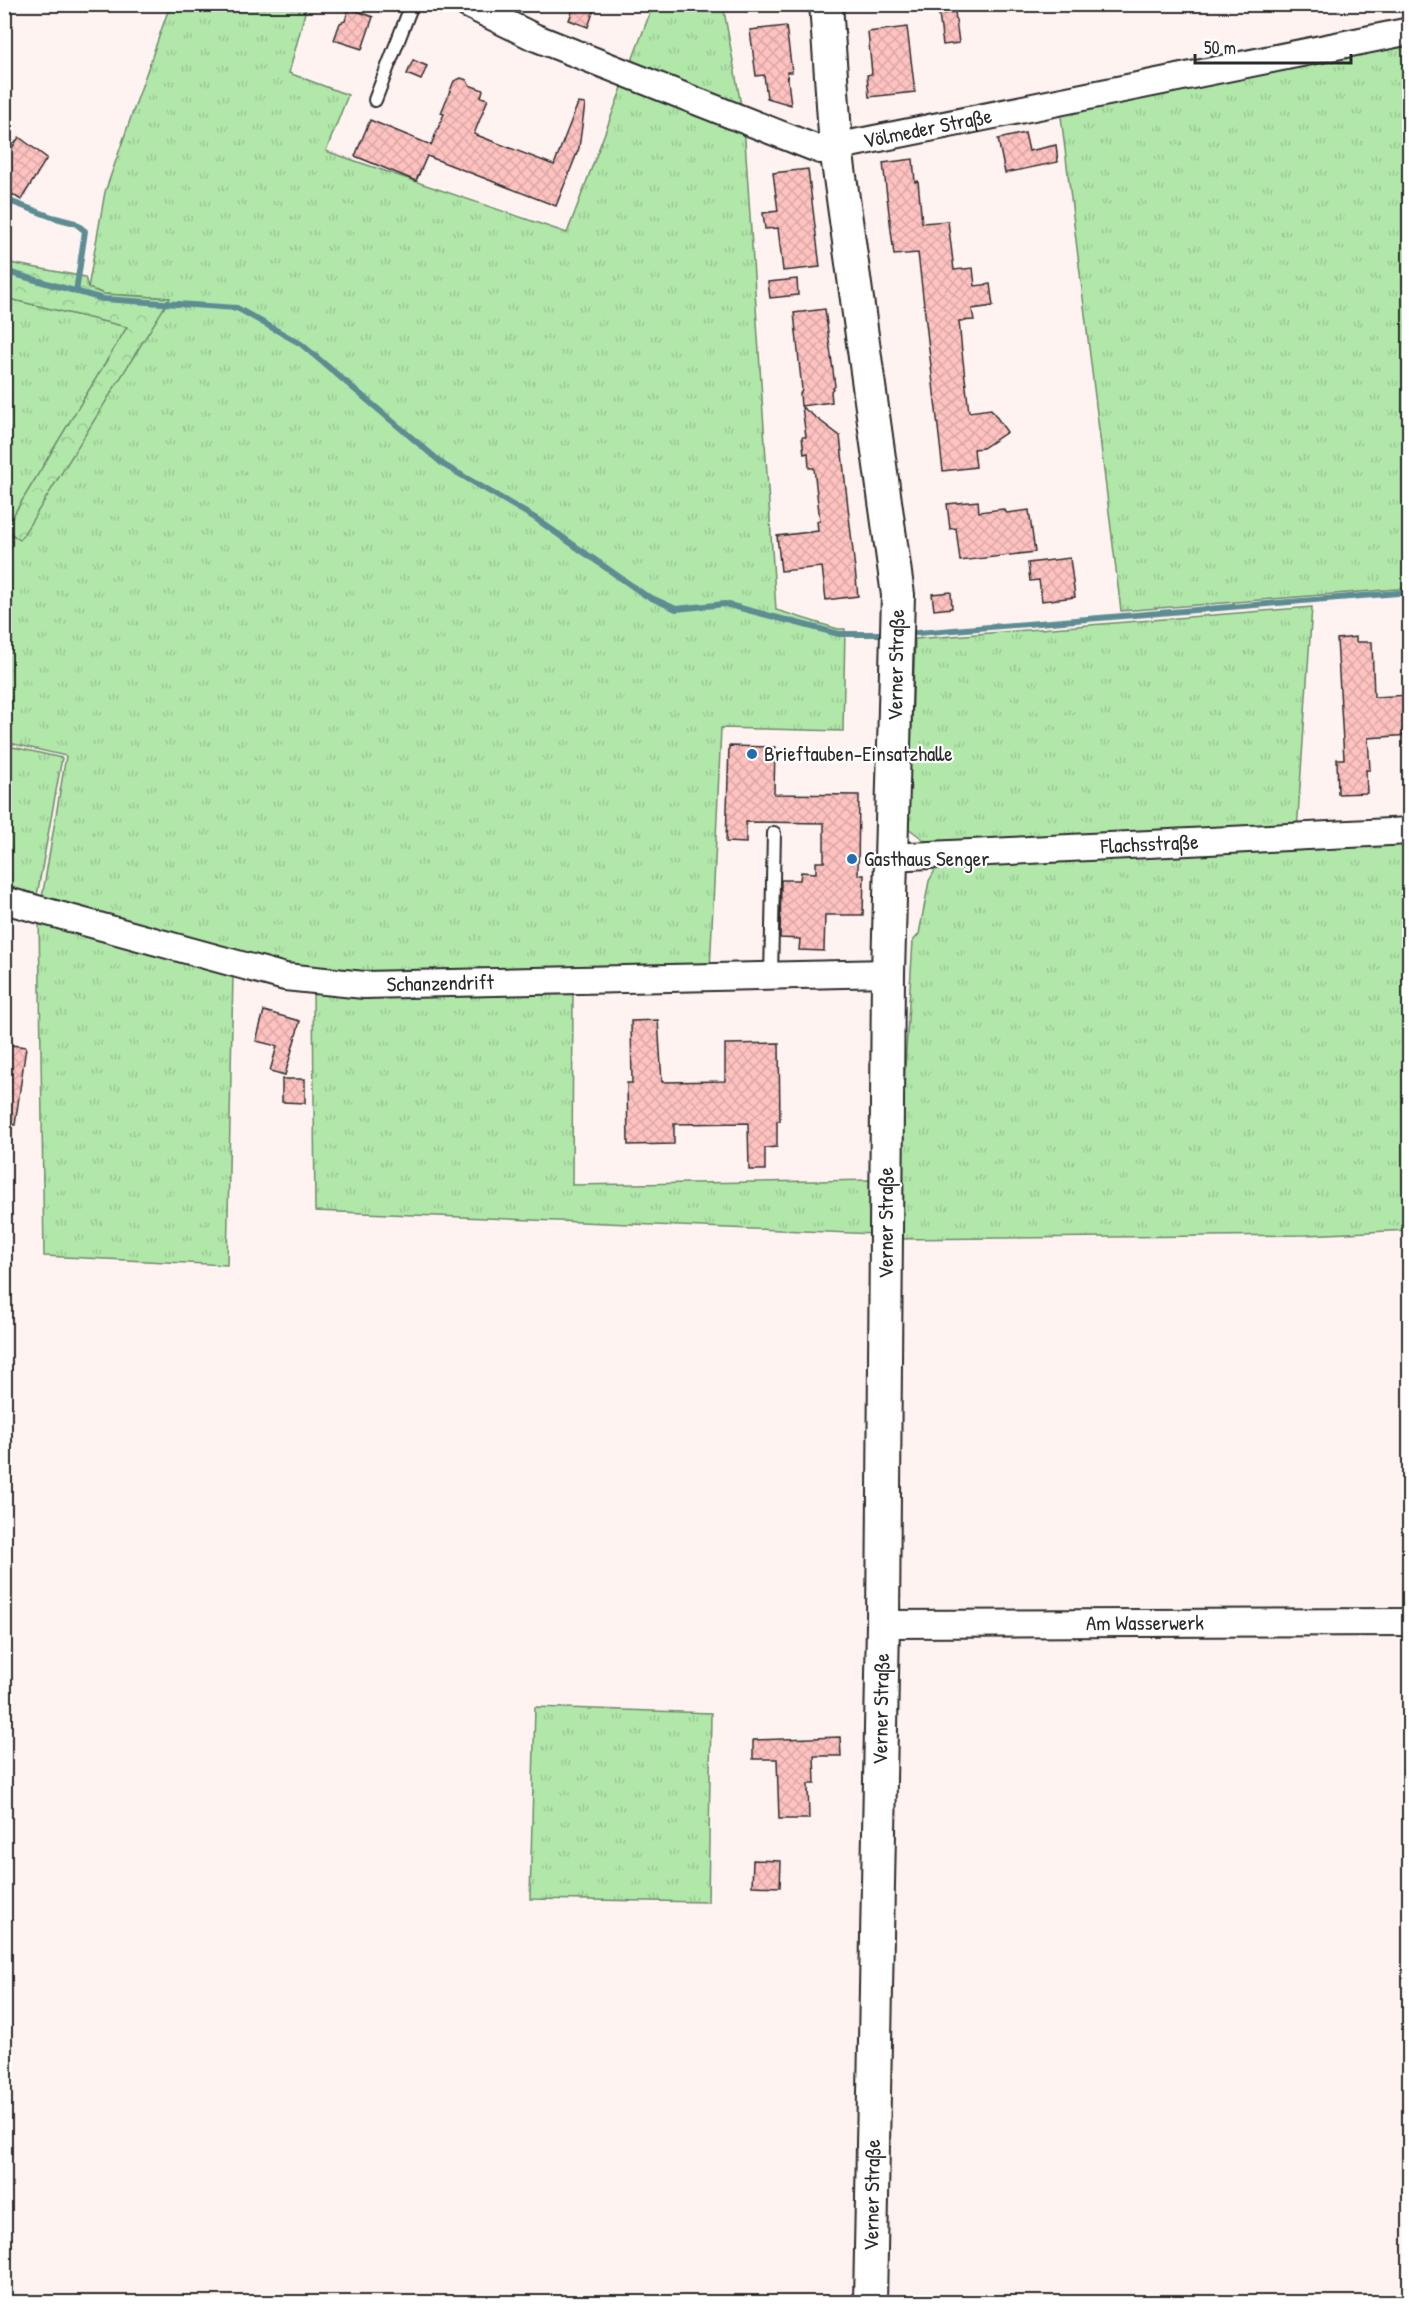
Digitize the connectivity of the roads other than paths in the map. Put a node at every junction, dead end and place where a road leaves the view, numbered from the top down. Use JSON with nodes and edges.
{"nodes":[{"id":1,"x":412,"y":4,"type":"edge"},
{"id":2,"x":466,"y":4,"type":"edge"},
{"id":3,"x":826,"y":4,"type":"edge"},
{"id":4,"x":1410,"y":31,"type":"edge"},
{"id":5,"x":375,"y":100,"type":"dead end"},
{"id":6,"x":836,"y":148,"type":"junction"},
{"id":7,"x":1410,"y":831,"type":"edge"},
{"id":8,"x":774,"y":833,"type":"dead end"},
{"id":9,"x":890,"y":857,"type":"junction"},
{"id":10,"x":4,"y":900,"type":"edge"},
{"id":11,"x":888,"y":973,"type":"junction"},
{"id":12,"x":771,"y":976,"type":"junction"},
{"id":13,"x":1410,"y":1622,"type":"edge"},
{"id":14,"x":883,"y":1624,"type":"junction"},
{"id":15,"x":870,"y":2302,"type":"edge"}],
"edges":[{"from":1,"to":5,"type":"lane"},
{"from":2,"to":6,"type":"street","name":"Völmeder Straße"},
{"from":3,"to":6,"type":"street","name":"Verner Straße"},
{"from":4,"to":6,"type":"street","name":"Völmeder Straße"},
{"from":6,"to":9,"type":"street","name":"Verner Straße"},
{"from":7,"to":9,"type":"street","name":"Flachsstraße"},
{"from":8,"to":12,"type":"lane"},
{"from":9,"to":11,"type":"street","name":"Verner Straße"},
{"from":10,"to":12,"type":"street","name":"Schanzendrift"},
{"from":11,"to":12,"type":"street","name":"Schanzendrift"},
{"from":11,"to":14,"type":"street","name":"Verner Straße"},
{"from":13,"to":14,"type":"street","name":"Am Wasserwerk"},
{"from":14,"to":15,"type":"street","name":"Verner Straße"}]}
